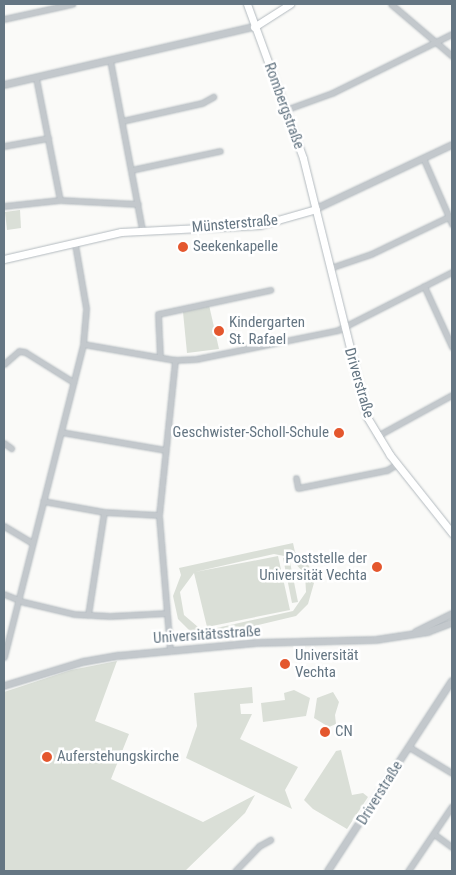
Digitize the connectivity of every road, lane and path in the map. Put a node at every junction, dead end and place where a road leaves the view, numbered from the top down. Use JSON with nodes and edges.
{"nodes":[{"id":1,"x":72,"y":4,"type":"edge"},
{"id":2,"x":247,"y":4,"type":"edge"},
{"id":3,"x":290,"y":4,"type":"edge"},
{"id":4,"x":391,"y":4,"type":"edge"},
{"id":5,"x":4,"y":19,"type":"edge"},
{"id":6,"x":254,"y":26,"type":"junction"},
{"id":7,"x":452,"y":34,"type":"edge"},
{"id":8,"x":438,"y":42,"type":"junction"},
{"id":9,"x":452,"y":56,"type":"edge"},
{"id":10,"x":110,"y":60,"type":"junction"},
{"id":11,"x":36,"y":78,"type":"junction"},
{"id":12,"x":4,"y":85,"type":"edge"},
{"id":13,"x":214,"y":97,"type":"dead end"},
{"id":14,"x":285,"y":110,"type":"junction"},
{"id":15,"x":122,"y":121,"type":"junction"},
{"id":16,"x":48,"y":138,"type":"junction"},
{"id":17,"x":452,"y":145,"type":"edge"},
{"id":18,"x":4,"y":146,"type":"edge"},
{"id":19,"x":220,"y":151,"type":"dead end"},
{"id":20,"x":424,"y":160,"type":"junction"},
{"id":21,"x":131,"y":170,"type":"junction"},
{"id":22,"x":60,"y":200,"type":"junction"},
{"id":23,"x":138,"y":204,"type":"junction"},
{"id":24,"x":4,"y":206,"type":"edge"},
{"id":25,"x":316,"y":209,"type":"junction"},
{"id":26,"x":448,"y":217,"type":"junction"},
{"id":27,"x":452,"y":224,"type":"edge"},
{"id":28,"x":142,"y":229,"type":"junction"},
{"id":29,"x":75,"y":244,"type":"junction"},
{"id":30,"x":4,"y":260,"type":"edge"},
{"id":31,"x":330,"y":268,"type":"junction"},
{"id":32,"x":452,"y":272,"type":"edge"},
{"id":33,"x":424,"y":286,"type":"junction"},
{"id":34,"x":270,"y":290,"type":"dead end"},
{"id":35,"x":343,"y":327,"type":"junction"},
{"id":36,"x":83,"y":344,"type":"junction"},
{"id":37,"x":452,"y":347,"type":"edge"},
{"id":38,"x":160,"y":357,"type":"junction"},
{"id":39,"x":175,"y":360,"type":"junction"},
{"id":40,"x":4,"y":364,"type":"edge"},
{"id":41,"x":73,"y":382,"type":"junction"},
{"id":42,"x":452,"y":395,"type":"edge"},
{"id":43,"x":61,"y":432,"type":"junction"},
{"id":44,"x":376,"y":436,"type":"junction"},
{"id":45,"x":4,"y":443,"type":"edge"},
{"id":46,"x":11,"y":448,"type":"dead end"},
{"id":47,"x":165,"y":450,"type":"junction"},
{"id":48,"x":398,"y":464,"type":"junction"},
{"id":49,"x":296,"y":478,"type":"dead end"},
{"id":50,"x":43,"y":501,"type":"junction"},
{"id":51,"x":104,"y":512,"type":"junction"},
{"id":52,"x":159,"y":515,"type":"junction"},
{"id":53,"x":4,"y":526,"type":"edge"},
{"id":54,"x":452,"y":533,"type":"edge"},
{"id":55,"x":32,"y":544,"type":"junction"},
{"id":56,"x":4,"y":594,"type":"edge"},
{"id":57,"x":18,"y":600,"type":"junction"},
{"id":58,"x":167,"y":613,"type":"junction"},
{"id":59,"x":452,"y":614,"type":"edge"},
{"id":60,"x":88,"y":615,"type":"junction"},
{"id":61,"x":451,"y":624,"type":"edge"},
{"id":62,"x":415,"y":633,"type":"junction"},
{"id":63,"x":170,"y":650,"type":"junction"},
{"id":64,"x":4,"y":656,"type":"edge"},
{"id":65,"x":452,"y":675,"type":"edge"},
{"id":66,"x":452,"y":681,"type":"edge"},
{"id":67,"x":4,"y":686,"type":"edge"},
{"id":68,"x":449,"y":690,"type":"edge"},
{"id":69,"x":409,"y":747,"type":"junction"},
{"id":70,"x":452,"y":773,"type":"edge"},
{"id":71,"x":452,"y":806,"type":"edge"},
{"id":72,"x":434,"y":834,"type":"junction"},
{"id":73,"x":270,"y":840,"type":"dead end"},
{"id":74,"x":452,"y":847,"type":"edge"},
{"id":75,"x":235,"y":871,"type":"edge"},
{"id":76,"x":328,"y":871,"type":"edge"},
{"id":77,"x":408,"y":871,"type":"edge"}],
"edges":[{"from":1,"to":5,"type":"street"},
{"from":2,"to":6,"type":"main road","name":"Rombergstraße"},
{"from":3,"to":6,"type":"main road"},
{"from":4,"to":8,"type":"street"},
{"from":6,"to":10,"type":"street"},
{"from":6,"to":14,"type":"main road","name":"Rombergstraße"},
{"from":7,"to":8,"type":"street"},
{"from":8,"to":9,"type":"street"},
{"from":8,"to":14,"type":"street"},
{"from":10,"to":11,"type":"street"},
{"from":10,"to":15,"type":"street"},
{"from":11,"to":12,"type":"street"},
{"from":11,"to":16,"type":"street"},
{"from":13,"to":15,"type":"street"},
{"from":14,"to":25,"type":"main road","name":"Rombergstraße"},
{"from":15,"to":21,"type":"street"},
{"from":16,"to":18,"type":"street"},
{"from":16,"to":22,"type":"street"},
{"from":17,"to":20,"type":"street","name":"Münsterstraße"},
{"from":19,"to":21,"type":"street"},
{"from":20,"to":25,"type":"street","name":"Münsterstraße"},
{"from":20,"to":26,"type":"street"},
{"from":21,"to":23,"type":"street"},
{"from":22,"to":23,"type":"street"},
{"from":22,"to":24,"type":"street"},
{"from":23,"to":28,"type":"street"},
{"from":25,"to":28,"type":"main road","name":"Münsterstraße"},
{"from":25,"to":31,"type":"main road","name":"Driverstraße"},
{"from":26,"to":27,"type":"street"},
{"from":26,"to":31,"type":"street"},
{"from":28,"to":29,"type":"main road","name":"Münsterstraße"},
{"from":29,"to":30,"type":"main road","name":"Münsterstraße"},
{"from":29,"to":36,"type":"street"},
{"from":31,"to":35,"type":"main road","name":"Driverstraße"},
{"from":32,"to":33,"type":"street"},
{"from":33,"to":35,"type":"street"},
{"from":33,"to":37,"type":"street"},
{"from":34,"to":38,"type":"street"},
{"from":35,"to":39,"type":"street"},
{"from":35,"to":44,"type":"main road","name":"Driverstraße"},
{"from":36,"to":38,"type":"street"},
{"from":36,"to":41,"type":"street"},
{"from":38,"to":39,"type":"street"},
{"from":39,"to":47,"type":"street"},
{"from":40,"to":41,"type":"street"},
{"from":41,"to":43,"type":"street"},
{"from":42,"to":44,"type":"street"},
{"from":43,"to":47,"type":"street"},
{"from":43,"to":50,"type":"street"},
{"from":44,"to":48,"type":"main road","name":"Driverstraße"},
{"from":45,"to":46,"type":"street"},
{"from":47,"to":52,"type":"street"},
{"from":48,"to":49,"type":"street"},
{"from":48,"to":54,"type":"main road","name":"Driverstraße"},
{"from":50,"to":51,"type":"street"},
{"from":50,"to":55,"type":"street"},
{"from":51,"to":52,"type":"street"},
{"from":51,"to":60,"type":"street"},
{"from":52,"to":58,"type":"street"},
{"from":53,"to":55,"type":"street"},
{"from":55,"to":57,"type":"street"},
{"from":56,"to":57,"type":"street"},
{"from":57,"to":60,"type":"street"},
{"from":57,"to":64,"type":"street"},
{"from":58,"to":60,"type":"street"},
{"from":58,"to":63,"type":"street"},
{"from":59,"to":62,"type":"street","name":"Universitätsstraße"},
{"from":61,"to":62,"type":"street","name":"Universitätsstraße"},
{"from":62,"to":63,"type":"street","name":"Universitätsstraße"},
{"from":63,"to":67,"type":"street","name":"Universitätsstraße"},
{"from":65,"to":68,"type":"street","name":"Driverstraße"},
{"from":66,"to":68,"type":"street","name":"Driverstraße"},
{"from":68,"to":69,"type":"street","name":"Driverstraße"},
{"from":69,"to":70,"type":"street"},
{"from":69,"to":76,"type":"street","name":"Driverstraße"},
{"from":71,"to":72,"type":"street"},
{"from":72,"to":74,"type":"street"},
{"from":72,"to":77,"type":"street"},
{"from":73,"to":75,"type":"street"}]}
